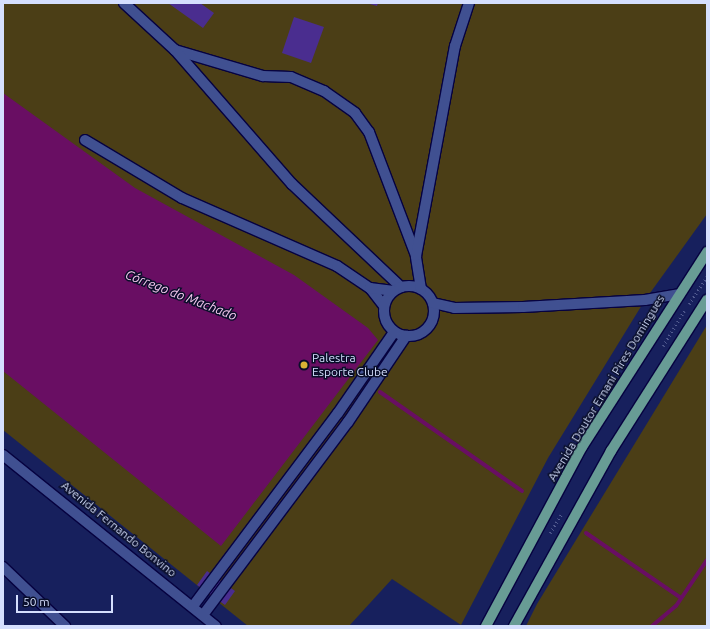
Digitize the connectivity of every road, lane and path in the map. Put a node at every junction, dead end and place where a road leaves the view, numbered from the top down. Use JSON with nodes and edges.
{"nodes":[{"id":1,"x":124,"y":3,"type":"edge"},
{"id":2,"x":469,"y":3,"type":"edge"},
{"id":3,"x":174,"y":50,"type":"junction"},
{"id":4,"x":85,"y":140,"type":"dead end"},
{"id":5,"x":707,"y":252,"type":"edge"},
{"id":6,"x":416,"y":256,"type":"junction"},
{"id":7,"x":417,"y":274,"type":"junction"},
{"id":8,"x":370,"y":288,"type":"junction"},
{"id":9,"x":401,"y":288,"type":"junction"},
{"id":10,"x":421,"y":289,"type":"junction"},
{"id":11,"x":678,"y":294,"type":"junction"},
{"id":12,"x":707,"y":300,"type":"edge"},
{"id":13,"x":433,"y":303,"type":"junction"},
{"id":14,"x":384,"y":306,"type":"junction"},
{"id":15,"x":454,"y":308,"type":"junction"},
{"id":16,"x":434,"y":315,"type":"junction"},
{"id":17,"x":394,"y":332,"type":"junction"},
{"id":18,"x":406,"y":336,"type":"junction"},
{"id":19,"x":3,"y":455,"type":"edge"},
{"id":20,"x":3,"y":567,"type":"edge"},
{"id":21,"x":193,"y":606,"type":"junction"},
{"id":22,"x":203,"y":615,"type":"junction"},
{"id":23,"x":65,"y":626,"type":"edge"},
{"id":24,"x":216,"y":626,"type":"edge"},
{"id":25,"x":486,"y":626,"type":"edge"},
{"id":26,"x":514,"y":626,"type":"edge"}],
"edges":[{"from":1,"to":3,"type":"street"},
{"from":2,"to":6,"type":"street"},
{"from":3,"to":6,"type":"street"},
{"from":3,"to":9,"type":"street"},
{"from":4,"to":8,"type":"street"},
{"from":5,"to":11,"type":"main road","name":"Avenida Doutor Ernani Pires Domingues"},
{"from":6,"to":7,"type":"street"},
{"from":7,"to":9,"type":"street"},
{"from":7,"to":10,"type":"street"},
{"from":8,"to":9,"type":"street"},
{"from":8,"to":14,"type":"street"},
{"from":9,"to":10,"type":"street"},
{"from":9,"to":14,"type":"street"},
{"from":10,"to":13,"type":"street"},
{"from":11,"to":15,"type":"street"},
{"from":11,"to":25,"type":"main road","name":"Avenida Doutor Ernani Pires Domingues"},
{"from":12,"to":26,"type":"main road"},
{"from":13,"to":15,"type":"street"},
{"from":13,"to":16,"type":"street"},
{"from":14,"to":17,"type":"street"},
{"from":15,"to":16,"type":"street"},
{"from":16,"to":18,"type":"street"},
{"from":17,"to":18,"type":"street"},
{"from":17,"to":21,"type":"street"},
{"from":18,"to":22,"type":"street"},
{"from":19,"to":21,"type":"street","name":"Avenida Fernando Bonvino"},
{"from":20,"to":23,"type":"street"},
{"from":21,"to":22,"type":"street","name":"Avenida Fernando Bonvino"},
{"from":22,"to":24,"type":"street","name":"Avenida Fernando Bonvino"}]}
